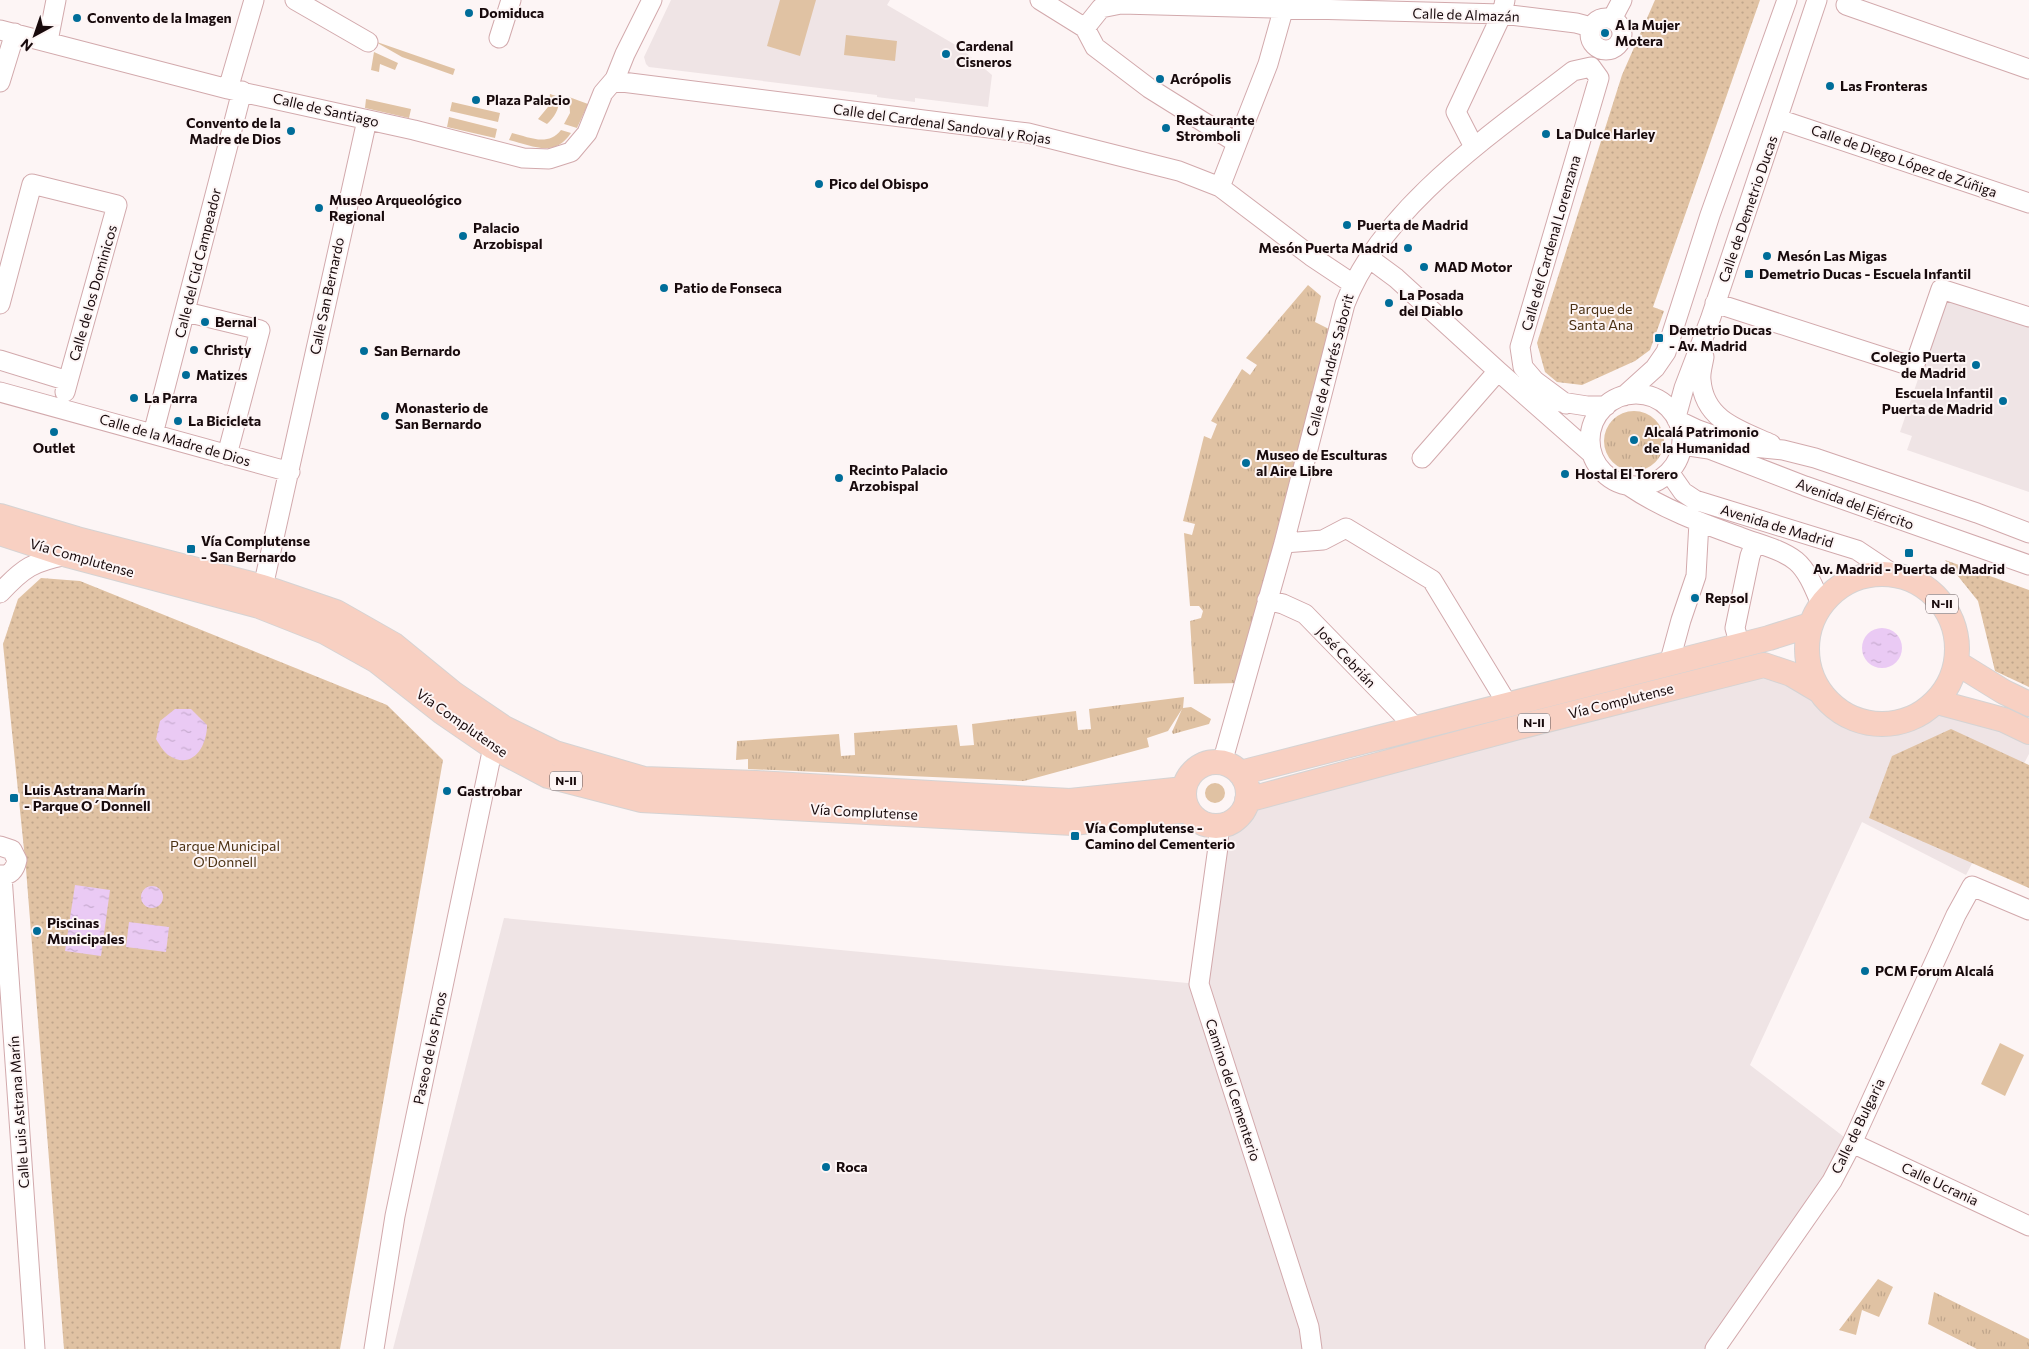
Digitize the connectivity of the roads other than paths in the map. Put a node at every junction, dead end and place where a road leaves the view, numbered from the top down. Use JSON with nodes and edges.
{"nodes":[{"id":1,"x":56,"y":0,"type":"edge"},
{"id":2,"x":254,"y":0,"type":"edge"},
{"id":3,"x":295,"y":0,"type":"edge"},
{"id":4,"x":511,"y":0,"type":"edge"},
{"id":5,"x":652,"y":0,"type":"edge"},
{"id":6,"x":1040,"y":0,"type":"edge"},
{"id":7,"x":1622,"y":0,"type":"edge"},
{"id":8,"x":1787,"y":0,"type":"edge"},
{"id":9,"x":1817,"y":0,"type":"edge"},
{"id":10,"x":1121,"y":2,"type":"edge"},
{"id":11,"x":1285,"y":5,"type":"edge"},
{"id":12,"x":1846,"y":5,"type":"dead end"},
{"id":13,"x":1401,"y":6,"type":"edge"},
{"id":14,"x":1504,"y":7,"type":"edge"},
{"id":15,"x":1612,"y":19,"type":"junction"},
{"id":16,"x":1085,"y":28,"type":"junction"},
{"id":17,"x":1591,"y":28,"type":"junction"},
{"id":18,"x":8,"y":31,"type":"edge"},
{"id":19,"x":499,"y":38,"type":"dead end"},
{"id":20,"x":48,"y":41,"type":"junction"},
{"id":21,"x":368,"y":42,"type":"dead end"},
{"id":22,"x":1591,"y":67,"type":"joint"},
{"id":23,"x":2029,"y":69,"type":"edge"},
{"id":24,"x":614,"y":81,"type":"junction"},
{"id":25,"x":0,"y":82,"type":"edge"},
{"id":26,"x":235,"y":90,"type":"junction"},
{"id":27,"x":1778,"y":119,"type":"junction"},
{"id":28,"x":367,"y":120,"type":"junction"},
{"id":29,"x":1237,"y":143,"type":"junction"},
{"id":30,"x":1474,"y":148,"type":"junction"},
{"id":31,"x":1220,"y":187,"type":"junction"},
{"id":32,"x":2029,"y":203,"type":"edge"},
{"id":33,"x":1369,"y":258,"type":"junction"},
{"id":34,"x":1353,"y":284,"type":"junction"},
{"id":35,"x":0,"y":304,"type":"edge"},
{"id":36,"x":186,"y":312,"type":"junction"},
{"id":37,"x":1713,"y":312,"type":"junction"},
{"id":38,"x":2029,"y":317,"type":"edge"},
{"id":39,"x":0,"y":360,"type":"edge"},
{"id":40,"x":1498,"y":371,"type":"junction"},
{"id":41,"x":68,"y":380,"type":"junction"},
{"id":42,"x":1513,"y":385,"type":"junction"},
{"id":43,"x":0,"y":392,"type":"edge"},
{"id":44,"x":1624,"y":396,"type":"junction"},
{"id":45,"x":1566,"y":404,"type":"junction"},
{"id":46,"x":1606,"y":406,"type":"junction"},
{"id":47,"x":60,"y":407,"type":"junction"},
{"id":48,"x":1676,"y":418,"type":"junction"},
{"id":49,"x":153,"y":434,"type":"junction"},
{"id":50,"x":1682,"y":445,"type":"junction"},
{"id":51,"x":1783,"y":450,"type":"junction"},
{"id":52,"x":1592,"y":454,"type":"junction"},
{"id":53,"x":227,"y":455,"type":"junction"},
{"id":54,"x":1422,"y":458,"type":"dead end"},
{"id":55,"x":290,"y":472,"type":"junction"},
{"id":56,"x":1669,"y":472,"type":"junction"},
{"id":57,"x":1629,"y":486,"type":"junction"},
{"id":58,"x":0,"y":516,"type":"edge"},
{"id":59,"x":1699,"y":522,"type":"junction"},
{"id":60,"x":0,"y":533,"type":"edge"},
{"id":61,"x":2029,"y":533,"type":"edge"},
{"id":62,"x":1284,"y":543,"type":"junction"},
{"id":63,"x":1755,"y":543,"type":"junction"},
{"id":64,"x":67,"y":555,"type":"junction"},
{"id":65,"x":2029,"y":565,"type":"edge"},
{"id":66,"x":1890,"y":572,"type":"junction"},
{"id":67,"x":263,"y":587,"type":"junction"},
{"id":68,"x":0,"y":593,"type":"edge"},
{"id":69,"x":1267,"y":600,"type":"junction"},
{"id":70,"x":1821,"y":604,"type":"junction"},
{"id":71,"x":1810,"y":625,"type":"junction"},
{"id":72,"x":1740,"y":646,"type":"junction"},
{"id":73,"x":1957,"y":663,"type":"junction"},
{"id":74,"x":1669,"y":664,"type":"junction"},
{"id":75,"x":1818,"y":690,"type":"junction"},
{"id":76,"x":1937,"y":702,"type":"junction"},
{"id":77,"x":2029,"y":704,"type":"edge"},
{"id":78,"x":1508,"y":705,"type":"junction"},
{"id":79,"x":1416,"y":728,"type":"junction"},
{"id":80,"x":2029,"y":732,"type":"edge"},
{"id":81,"x":493,"y":747,"type":"junction"},
{"id":82,"x":1231,"y":768,"type":"junction"},
{"id":83,"x":1186,"y":799,"type":"junction"},
{"id":84,"x":1247,"y":800,"type":"junction"},
{"id":85,"x":1219,"y":826,"type":"junction"},
{"id":86,"x":0,"y":832,"type":"edge"},
{"id":87,"x":0,"y":846,"type":"edge"},
{"id":88,"x":1,"y":876,"type":"edge"},
{"id":89,"x":2029,"y":910,"type":"edge"},
{"id":90,"x":6,"y":1014,"type":"edge"},
{"id":91,"x":1852,"y":1143,"type":"junction"},
{"id":92,"x":2029,"y":1226,"type":"edge"},
{"id":93,"x":35,"y":1349,"type":"edge"},
{"id":94,"x":374,"y":1349,"type":"edge"},
{"id":95,"x":1312,"y":1349,"type":"edge"},
{"id":96,"x":1715,"y":1349,"type":"edge"}],
"edges":[{"from":1,"to":20,"type":"street"},
{"from":2,"to":26,"type":"street","name":"Calle del Cid Campeador"},
{"from":3,"to":21,"type":"street"},
{"from":4,"to":19,"type":"street"},
{"from":5,"to":24,"type":"street","name":"Calle de Santiago"},
{"from":6,"to":16,"type":"street"},
{"from":7,"to":15,"type":"street"},
{"from":8,"to":44,"type":"street"},
{"from":9,"to":27,"type":"street","name":"Calle de Demetrio Ducas"},
{"from":10,"to":11,"type":"street","name":"Calle de Almazán"},
{"from":10,"to":16,"type":"street","name":"Calle de Almazán"},
{"from":11,"to":13,"type":"street","name":"Calle de Almazán"},
{"from":11,"to":29,"type":"street"},
{"from":12,"to":23,"type":"street"},
{"from":13,"to":14,"type":"street","name":"Calle de Almazán"},
{"from":14,"to":17,"type":"street","name":"Calle de Almazán"},
{"from":14,"to":30,"type":"street"},
{"from":15,"to":17,"type":"street"},
{"from":15,"to":17,"type":"street"},
{"from":16,"to":29,"type":"street"},
{"from":18,"to":20,"type":"street","name":"Calle de Santiago"},
{"from":18,"to":25,"type":"street"},
{"from":20,"to":26,"type":"street","name":"Calle de Santiago"},
{"from":22,"to":30,"type":"street","name":"Calle de Andrés Saborit"},
{"from":22,"to":45,"type":"street","name":"Calle del Cardenal Lorenzana"},
{"from":24,"to":28,"type":"street","name":"Calle de Santiago"},
{"from":24,"to":31,"type":"street","name":"Calle del Cardenal Sandoval y Rojas"},
{"from":26,"to":28,"type":"street","name":"Calle de Santiago"},
{"from":26,"to":36,"type":"street","name":"Calle del Cid Campeador"},
{"from":27,"to":32,"type":"street","name":"Calle de Diego López de Zúñiga"},
{"from":27,"to":37,"type":"street","name":"Calle de Demetrio Ducas"},
{"from":28,"to":55,"type":"street","name":"Calle San Bernardo"},
{"from":29,"to":31,"type":"street"},
{"from":30,"to":33,"type":"street","name":"Calle de Andrés Saborit"},
{"from":31,"to":34,"type":"street","name":"Calle del Cardenal Sandoval y Rojas"},
{"from":33,"to":34,"type":"street","name":"Calle de Andrés Saborit"},
{"from":33,"to":40,"type":"street"},
{"from":34,"to":62,"type":"street","name":"Calle de Andrés Saborit"},
{"from":35,"to":41,"type":"street","name":"Calle de los Dominicos"},
{"from":36,"to":49,"type":"street","name":"Calle del Cid Campeador"},
{"from":36,"to":53,"type":"street"},
{"from":37,"to":38,"type":"street"},
{"from":37,"to":48,"type":"street","name":"Calle de Demetrio Ducas"},
{"from":37,"to":51,"type":"street","name":"Avenida del Ejército"},
{"from":39,"to":41,"type":"street"},
{"from":40,"to":42,"type":"street"},
{"from":40,"to":54,"type":"street"},
{"from":41,"to":47,"type":"street"},
{"from":42,"to":45,"type":"street"},
{"from":42,"to":52,"type":"street"},
{"from":43,"to":47,"type":"street","name":"Calle de la Madre de Dios"},
{"from":44,"to":46,"type":"street"},
{"from":44,"to":48,"type":"street"},
{"from":45,"to":46,"type":"street"},
{"from":46,"to":52,"type":"street"},
{"from":47,"to":49,"type":"street","name":"Calle de la Madre de Dios"},
{"from":48,"to":50,"type":"street"},
{"from":48,"to":51,"type":"street","name":"Avenida del Ejército"},
{"from":49,"to":53,"type":"street","name":"Calle de la Madre de Dios"},
{"from":50,"to":56,"type":"street"},
{"from":50,"to":65,"type":"street","name":"Avenida del Ejército"},
{"from":51,"to":61,"type":"street","name":"Avenida del Ejército"},
{"from":52,"to":57,"type":"street"},
{"from":53,"to":55,"type":"street","name":"Calle de la Madre de Dios"},
{"from":55,"to":67,"type":"street","name":"Calle San Bernardo"},
{"from":56,"to":57,"type":"street"},
{"from":56,"to":66,"type":"street","name":"Avenida de Madrid"},
{"from":57,"to":59,"type":"street","name":"Avenida de Madrid"},
{"from":58,"to":67,"type":"main road","name":"Vía Complutense","number":"N-II"},
{"from":59,"to":63,"type":"street","name":"Avenida de Madrid"},
{"from":59,"to":74,"type":"street"},
{"from":60,"to":64,"type":"main road","name":"Vía Complutense","number":"N-II"},
{"from":62,"to":69,"type":"street","name":"Calle de Andrés Saborit"},
{"from":62,"to":78,"type":"street"},
{"from":63,"to":70,"type":"street","name":"Avenida de Madrid"},
{"from":63,"to":72,"type":"street"},
{"from":64,"to":68,"type":"street"},
{"from":64,"to":81,"type":"main road","name":"Vía Complutense","number":"N-II"},
{"from":66,"to":70,"type":"main road","number":"N-II"},
{"from":66,"to":73,"type":"main road","number":"N-II"},
{"from":67,"to":83,"type":"main road","name":"Vía Complutense","number":"N-II"},
{"from":69,"to":79,"type":"street","name":"José Cebrián"},
{"from":69,"to":82,"type":"street","name":"Calle de Andrés Saborit"},
{"from":70,"to":71,"type":"main road","number":"N-II"},
{"from":71,"to":72,"type":"main road","name":"Vía Complutense","number":"N-II"},
{"from":71,"to":75,"type":"main road","number":"N-II"},
{"from":72,"to":74,"type":"main road","name":"Vía Complutense","number":"N-II"},
{"from":73,"to":76,"type":"main road","number":"N-II"},
{"from":73,"to":77,"type":"main road"},
{"from":74,"to":78,"type":"main road","name":"Vía Complutense","number":"N-II"},
{"from":75,"to":76,"type":"main road","number":"N-II"},
{"from":75,"to":84,"type":"main road","name":"Vía Complutense","number":"N-II"},
{"from":76,"to":80,"type":"main road"},
{"from":78,"to":79,"type":"main road","name":"Vía Complutense","number":"N-II"},
{"from":79,"to":82,"type":"main road","name":"Vía Complutense","number":"N-II"},
{"from":81,"to":83,"type":"main road","name":"Vía Complutense","number":"N-II"},
{"from":81,"to":94,"type":"street","name":"Paseo de los Pinos"},
{"from":82,"to":83,"type":"main road","number":"N-II"},
{"from":82,"to":84,"type":"main road"},
{"from":83,"to":85,"type":"main road"},
{"from":84,"to":85,"type":"main road"},
{"from":85,"to":95,"type":"street","name":"Camino del Cementerio"},
{"from":86,"to":87,"type":"street"},
{"from":87,"to":88,"type":"street"},
{"from":88,"to":90,"type":"street","name":"Calle Luis Astrana Marín"},
{"from":89,"to":91,"type":"street","name":"Calle de Bulgaria"},
{"from":90,"to":93,"type":"street","name":"Calle Luis Astrana Marín"},
{"from":91,"to":92,"type":"street","name":"Calle Ucrania"},
{"from":91,"to":96,"type":"street","name":"Calle de Bulgaria"}]}
